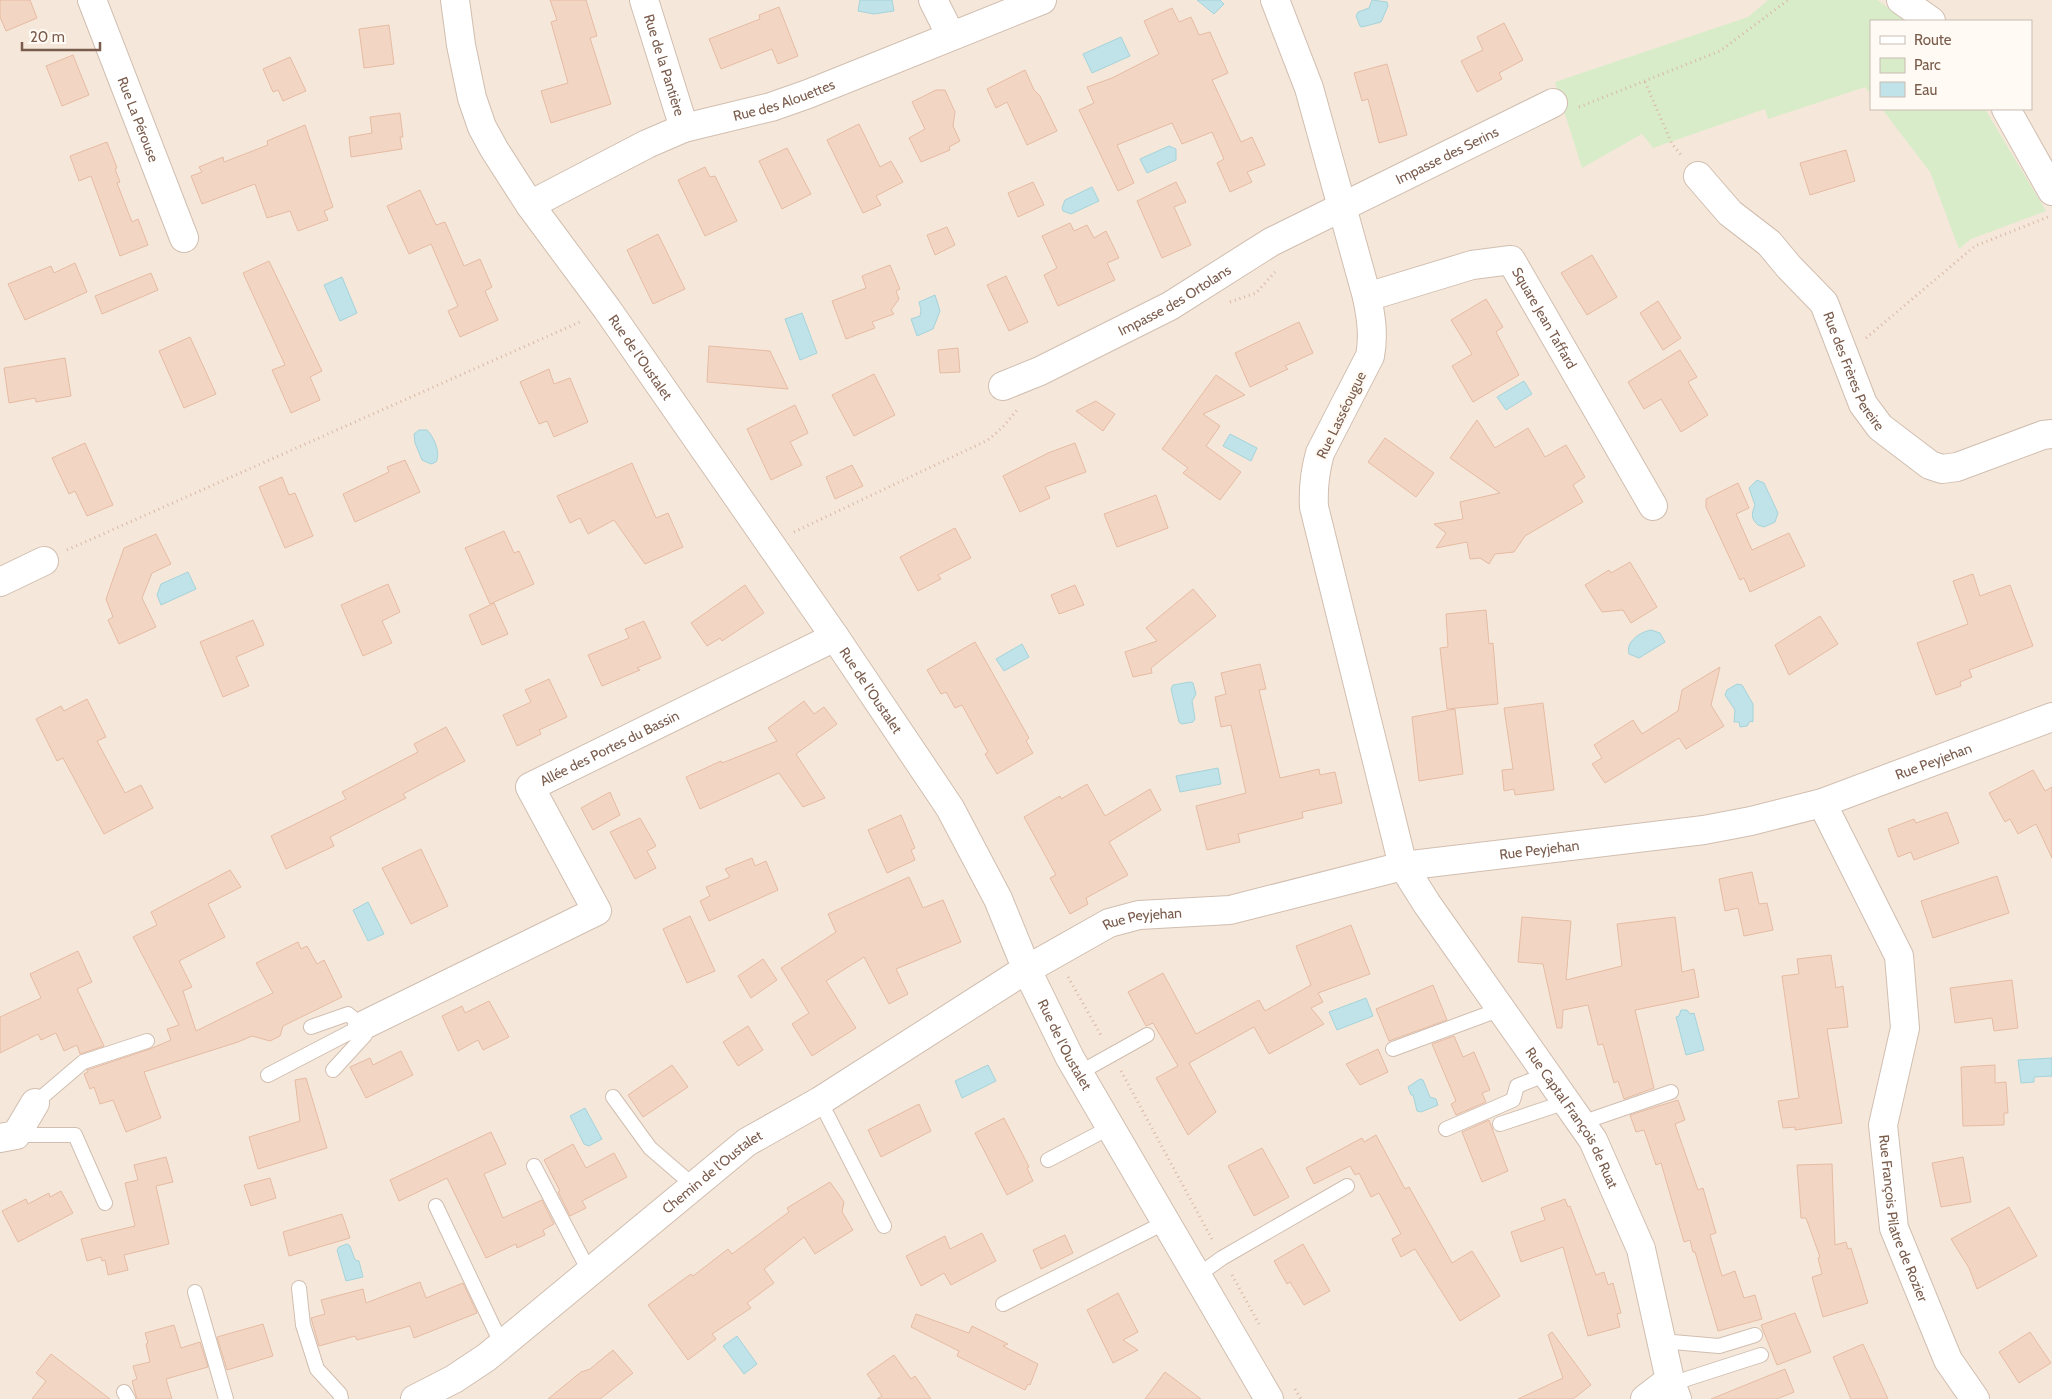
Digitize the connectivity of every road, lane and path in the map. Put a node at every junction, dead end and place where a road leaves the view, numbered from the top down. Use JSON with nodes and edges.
{"nodes":[{"id":1,"x":92,"y":0,"type":"edge"},
{"id":2,"x":455,"y":0,"type":"edge"},
{"id":3,"x":644,"y":0,"type":"edge"},
{"id":4,"x":933,"y":0,"type":"edge"},
{"id":5,"x":1042,"y":0,"type":"edge"},
{"id":6,"x":1275,"y":0,"type":"edge"},
{"id":7,"x":1788,"y":0,"type":"edge"},
{"id":8,"x":1901,"y":0,"type":"edge"},
{"id":9,"x":1930,"y":20,"type":"edge"},
{"id":10,"x":951,"y":36,"type":"junction"},
{"id":11,"x":1645,"y":82,"type":"junction"},
{"id":12,"x":1566,"y":105,"type":"joint"},
{"id":13,"x":2007,"y":110,"type":"edge"},
{"id":14,"x":684,"y":128,"type":"junction"},
{"id":15,"x":1698,"y":176,"type":"joint"},
{"id":16,"x":2052,"y":191,"type":"edge"},
{"id":17,"x":530,"y":205,"type":"junction"},
{"id":18,"x":1342,"y":207,"type":"junction"},
{"id":19,"x":2052,"y":216,"type":"edge"},
{"id":20,"x":184,"y":238,"type":"dead end"},
{"id":21,"x":1367,"y":296,"type":"junction"},
{"id":22,"x":607,"y":309,"type":"junction"},
{"id":23,"x":1844,"y":356,"type":"junction"},
{"id":24,"x":1009,"y":384,"type":"joint"},
{"id":25,"x":2052,"y":434,"type":"edge"},
{"id":26,"x":1653,"y":506,"type":"dead end"},
{"id":27,"x":789,"y":534,"type":"dead end"},
{"id":28,"x":44,"y":561,"type":"joint"},
{"id":29,"x":0,"y":582,"type":"edge"},
{"id":30,"x":835,"y":637,"type":"junction"},
{"id":31,"x":2052,"y":717,"type":"edge"},
{"id":32,"x":1822,"y":803,"type":"junction"},
{"id":33,"x":1404,"y":866,"type":"junction"},
{"id":34,"x":1055,"y":954,"type":"junction"},
{"id":35,"x":1027,"y":970,"type":"junction"},
{"id":36,"x":1501,"y":1008,"type":"junction"},
{"id":37,"x":362,"y":1026,"type":"junction"},
{"id":38,"x":311,"y":1027,"type":"dead end"},
{"id":39,"x":1147,"y":1034,"type":"dead end"},
{"id":40,"x":147,"y":1041,"type":"dead end"},
{"id":41,"x":1393,"y":1049,"type":"dead end"},
{"id":42,"x":1112,"y":1055,"type":"junction"},
{"id":43,"x":333,"y":1070,"type":"dead end"},
{"id":44,"x":1079,"y":1073,"type":"junction"},
{"id":45,"x":1547,"y":1074,"type":"junction"},
{"id":46,"x":268,"y":1075,"type":"dead end"},
{"id":47,"x":1671,"y":1092,"type":"dead end"},
{"id":48,"x":613,"y":1097,"type":"dead end"},
{"id":49,"x":820,"y":1100,"type":"junction"},
{"id":50,"x":35,"y":1103,"type":"joint"},
{"id":51,"x":1574,"y":1112,"type":"junction"},
{"id":52,"x":1500,"y":1124,"type":"dead end"},
{"id":53,"x":1111,"y":1127,"type":"junction"},
{"id":54,"x":1446,"y":1129,"type":"dead end"},
{"id":55,"x":8,"y":1136,"type":"edge"},
{"id":56,"x":1048,"y":1160,"type":"dead end"},
{"id":57,"x":534,"y":1166,"type":"dead end"},
{"id":58,"x":694,"y":1186,"type":"junction"},
{"id":59,"x":1347,"y":1186,"type":"dead end"},
{"id":60,"x":105,"y":1203,"type":"dead end"},
{"id":61,"x":436,"y":1206,"type":"dead end"},
{"id":62,"x":1166,"y":1222,"type":"junction"},
{"id":63,"x":884,"y":1226,"type":"dead end"},
{"id":64,"x":1222,"y":1258,"type":"junction"},
{"id":65,"x":590,"y":1273,"type":"junction"},
{"id":66,"x":1197,"y":1276,"type":"junction"},
{"id":67,"x":299,"y":1288,"type":"dead end"},
{"id":68,"x":195,"y":1292,"type":"dead end"},
{"id":69,"x":1004,"y":1304,"type":"dead end"},
{"id":70,"x":1264,"y":1332,"type":"dead end"},
{"id":71,"x":1755,"y":1335,"type":"dead end"},
{"id":72,"x":1661,"y":1341,"type":"junction"},
{"id":73,"x":502,"y":1345,"type":"junction"},
{"id":74,"x":1761,"y":1356,"type":"dead end"},
{"id":75,"x":1292,"y":1382,"type":"dead end"},
{"id":76,"x":1673,"y":1388,"type":"edge"},
{"id":77,"x":425,"y":1397,"type":"edge"},
{"id":78,"x":226,"y":1399,"type":"edge"},
{"id":79,"x":341,"y":1399,"type":"edge"},
{"id":80,"x":1269,"y":1399,"type":"edge"},
{"id":81,"x":1301,"y":1399,"type":"edge"},
{"id":82,"x":1645,"y":1399,"type":"edge"},
{"id":83,"x":1975,"y":1399,"type":"edge"}],
"edges":[{"from":1,"to":20,"type":"street","name":"Rue La Pérouse"},
{"from":2,"to":17,"type":"street","name":"Rue de l'Oustalet"},
{"from":3,"to":14,"type":"street","name":"Rue de la Pantière"},
{"from":4,"to":10,"type":"street"},
{"from":5,"to":10,"type":"street","name":"Rue des Alouettes"},
{"from":6,"to":18,"type":"street","name":"Rue Lasséougue"},
{"from":7,"to":11,"type":"path"},
{"from":8,"to":9,"type":"street"},
{"from":10,"to":14,"type":"street","name":"Rue des Alouettes"},
{"from":11,"to":12,"type":"path"},
{"from":11,"to":15,"type":"path"},
{"from":12,"to":18,"type":"street","name":"Impasse des Serins"},
{"from":13,"to":16,"type":"street"},
{"from":14,"to":17,"type":"street","name":"Rue des Alouettes"},
{"from":15,"to":23,"type":"street","name":"Rue des Frères Pereire"},
{"from":17,"to":22,"type":"street","name":"Rue de l'Oustalet"},
{"from":18,"to":21,"type":"street","name":"Rue Lasséougue"},
{"from":18,"to":24,"type":"street","name":"Impasse des Ortolans"},
{"from":19,"to":23,"type":"path"},
{"from":21,"to":26,"type":"street","name":"Square Jean Taffard"},
{"from":21,"to":33,"type":"street","name":"Rue Lasséougue"},
{"from":22,"to":28,"type":"path"},
{"from":22,"to":30,"type":"street","name":"Rue de l'Oustalet"},
{"from":23,"to":25,"type":"street","name":"Rue des Frères Pereire"},
{"from":24,"to":27,"type":"path"},
{"from":28,"to":29,"type":"street"},
{"from":30,"to":35,"type":"street","name":"Rue de l'Oustalet"},
{"from":30,"to":37,"type":"street","name":"Allée des Portes du Bassin"},
{"from":31,"to":32,"type":"street","name":"Rue Peyjehan"},
{"from":32,"to":33,"type":"street","name":"Rue Peyjehan"},
{"from":32,"to":83,"type":"street","name":"Rue François Pilatre de Rozier"},
{"from":33,"to":34,"type":"street","name":"Rue Peyjehan"},
{"from":33,"to":36,"type":"street","name":"Rue Captal François de Ruat"},
{"from":34,"to":35,"type":"street","name":"Rue Peyjehan"},
{"from":34,"to":42,"type":"path"},
{"from":35,"to":44,"type":"street","name":"Rue de l'Oustalet"},
{"from":35,"to":49,"type":"street","name":"Chemin de l'Oustalet"},
{"from":36,"to":41,"type":"lane"},
{"from":36,"to":45,"type":"street","name":"Rue Captal François de Ruat"},
{"from":37,"to":38,"type":"lane"},
{"from":37,"to":43,"type":"lane"},
{"from":37,"to":46,"type":"lane"},
{"from":39,"to":42,"type":"lane"},
{"from":40,"to":50,"type":"lane"},
{"from":42,"to":44,"type":"lane"},
{"from":42,"to":64,"type":"path"},
{"from":44,"to":53,"type":"street","name":"Rue de l'Oustalet"},
{"from":45,"to":51,"type":"street","name":"Rue Captal François de Ruat"},
{"from":45,"to":54,"type":"lane"},
{"from":47,"to":51,"type":"lane"},
{"from":48,"to":58,"type":"lane"},
{"from":49,"to":58,"type":"street","name":"Chemin de l'Oustalet"},
{"from":49,"to":63,"type":"lane"},
{"from":50,"to":55,"type":"street"},
{"from":51,"to":52,"type":"lane"},
{"from":51,"to":72,"type":"street","name":"Rue Captal François de Ruat"},
{"from":53,"to":56,"type":"lane"},
{"from":53,"to":62,"type":"street","name":"Rue de l'Oustalet"},
{"from":55,"to":60,"type":"lane"},
{"from":57,"to":65,"type":"lane"},
{"from":58,"to":65,"type":"street","name":"Chemin de l'Oustalet"},
{"from":59,"to":64,"type":"lane"},
{"from":61,"to":73,"type":"lane"},
{"from":62,"to":66,"type":"street","name":"Rue de l'Oustalet"},
{"from":62,"to":69,"type":"lane"},
{"from":64,"to":66,"type":"lane"},
{"from":64,"to":70,"type":"path"},
{"from":65,"to":73,"type":"street","name":"Chemin de l'Oustalet"},
{"from":66,"to":80,"type":"street","name":"Rue de l'Oustalet"},
{"from":67,"to":79,"type":"lane"},
{"from":68,"to":78,"type":"lane"},
{"from":71,"to":72,"type":"lane"},
{"from":72,"to":76,"type":"street","name":"Rue Captal François de Ruat"},
{"from":73,"to":77,"type":"street","name":"Chemin de l'Oustalet"},
{"from":74,"to":76,"type":"lane"},
{"from":75,"to":81,"type":"path"},
{"from":76,"to":82,"type":"street"}]}
